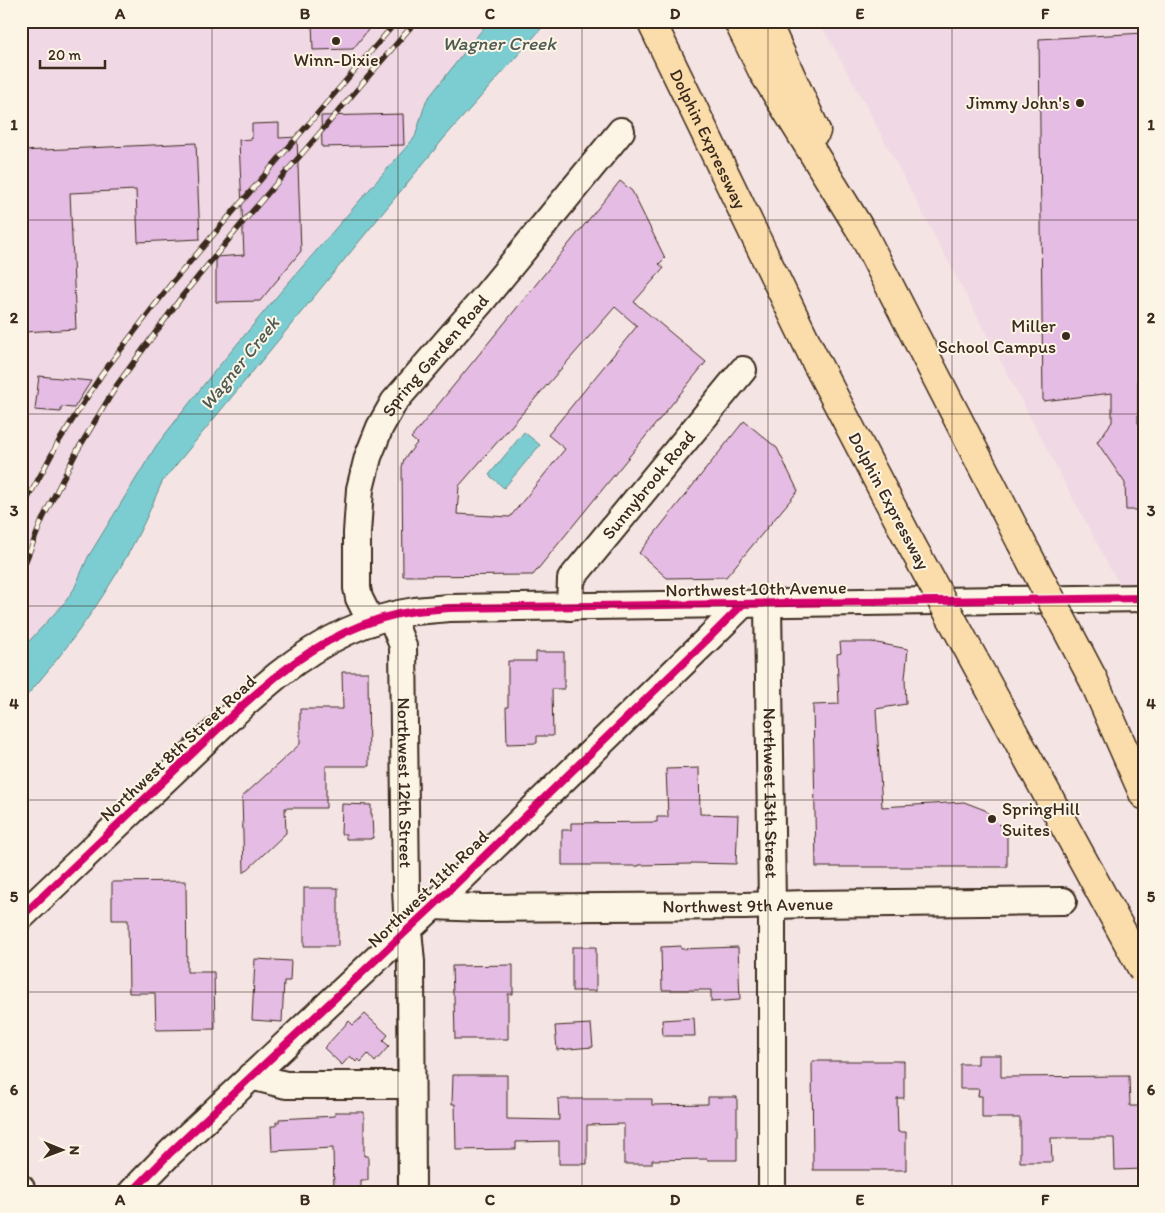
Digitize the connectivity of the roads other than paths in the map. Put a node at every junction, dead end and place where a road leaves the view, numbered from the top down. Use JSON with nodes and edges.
{"nodes":[{"id":1,"x":651,"y":21,"type":"edge"},
{"id":2,"x":738,"y":21,"type":"edge"},
{"id":3,"x":766,"y":21,"type":"edge"},
{"id":4,"x":621,"y":131,"type":"dead end"},
{"id":5,"x":863,"y":234,"type":"junction"},
{"id":6,"x":743,"y":370,"type":"dead end"},
{"id":7,"x":1144,"y":598,"type":"edge"},
{"id":8,"x":768,"y":604,"type":"junction"},
{"id":9,"x":742,"y":605,"type":"junction"},
{"id":10,"x":570,"y":607,"type":"junction"},
{"id":11,"x":381,"y":619,"type":"junction"},
{"id":12,"x":1094,"y":679,"type":"junction"},
{"id":13,"x":1144,"y":757,"type":"edge"},
{"id":14,"x":1144,"y":795,"type":"edge"},
{"id":15,"x":1063,"y":901,"type":"dead end"},
{"id":16,"x":433,"y":906,"type":"junction"},
{"id":17,"x":772,"y":906,"type":"junction"},
{"id":18,"x":21,"y":917,"type":"edge"},
{"id":19,"x":408,"y":930,"type":"junction"},
{"id":20,"x":1144,"y":972,"type":"edge"},
{"id":21,"x":251,"y":1076,"type":"junction"},
{"id":22,"x":411,"y":1085,"type":"junction"},
{"id":23,"x":21,"y":1188,"type":"edge"},
{"id":24,"x":22,"y":1192,"type":"edge"},
{"id":25,"x":132,"y":1192,"type":"edge"},
{"id":26,"x":412,"y":1192,"type":"edge"},
{"id":27,"x":772,"y":1192,"type":"edge"}],
"edges":[{"from":1,"to":20,"type":"highway","name":"Dolphin Expressway","bridge":true},
{"from":2,"to":5,"type":"highway"},
{"from":3,"to":5,"type":"highway"},
{"from":4,"to":11,"type":"street","name":"Spring Garden Road"},
{"from":5,"to":12,"type":"highway","bridge":true},
{"from":6,"to":10,"type":"street","name":"Sunnybrook Road"},
{"from":7,"to":8,"type":"street","name":"Northwest 10th Avenue"},
{"from":8,"to":9,"type":"street","name":"Northwest 10th Avenue"},
{"from":8,"to":17,"type":"street","name":"Northwest 13th Street"},
{"from":9,"to":10,"type":"street","name":"Northwest 10th Avenue"},
{"from":9,"to":16,"type":"street","name":"Northwest 11th Road"},
{"from":10,"to":11,"type":"street","name":"Northwest 10th Avenue"},
{"from":11,"to":18,"type":"street","name":"Northwest 8th Street Road"},
{"from":11,"to":19,"type":"street","name":"Northwest 12th Street"},
{"from":12,"to":13,"type":"highway"},
{"from":12,"to":14,"type":"highway"},
{"from":15,"to":17,"type":"street","name":"Northwest 9th Avenue"},
{"from":16,"to":17,"type":"street","name":"Northwest 9th Avenue"},
{"from":16,"to":19,"type":"street","name":"Northwest 11th Road"},
{"from":17,"to":27,"type":"street","name":"Northwest 13th Street"},
{"from":19,"to":21,"type":"street","name":"Northwest 11th Road"},
{"from":19,"to":22,"type":"street","name":"Northwest 12th Street"},
{"from":21,"to":22,"type":"street"},
{"from":21,"to":25,"type":"street","name":"Northwest 11th Road"},
{"from":22,"to":26,"type":"street","name":"Northwest 12th Street"},
{"from":23,"to":24,"type":"street"}]}
